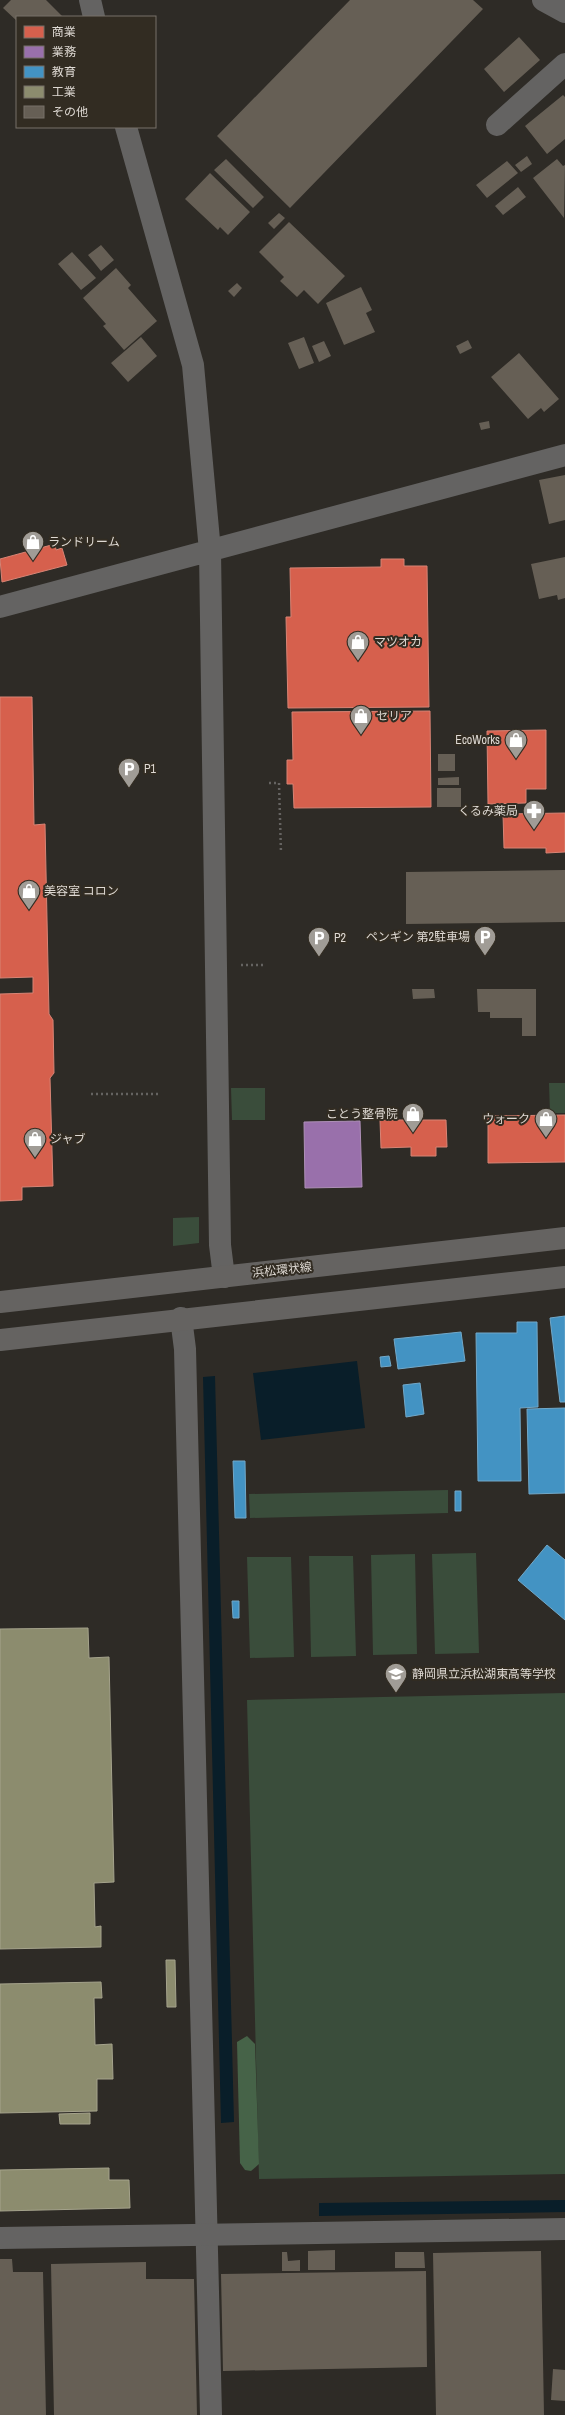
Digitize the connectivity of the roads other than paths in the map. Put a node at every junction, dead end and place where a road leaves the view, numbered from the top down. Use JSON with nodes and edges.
{"nodes":[{"id":1,"x":90,"y":0,"type":"edge"},
{"id":2,"x":543,"y":0,"type":"edge"},
{"id":3,"x":565,"y":12,"type":"edge"},
{"id":4,"x":94,"y":16,"type":"edge"},
{"id":5,"x":565,"y":64,"type":"edge"},
{"id":6,"x":497,"y":124,"type":"dead end"},
{"id":7,"x":126,"y":128,"type":"edge"},
{"id":8,"x":565,"y":455,"type":"edge"},
{"id":9,"x":210,"y":551,"type":"junction"},
{"id":10,"x":0,"y":607,"type":"edge"},
{"id":11,"x":565,"y":1238,"type":"edge"},
{"id":12,"x":565,"y":1276,"type":"edge"},
{"id":13,"x":224,"y":1277,"type":"junction"},
{"id":14,"x":0,"y":1302,"type":"edge"},
{"id":15,"x":181,"y":1318,"type":"junction"},
{"id":16,"x":0,"y":1340,"type":"edge"},
{"id":17,"x":565,"y":2229,"type":"edge"},
{"id":18,"x":207,"y":2235,"type":"junction"},
{"id":19,"x":0,"y":2238,"type":"edge"},
{"id":20,"x":211,"y":2415,"type":"edge"}],
"edges":[{"from":1,"to":4,"type":"street"},
{"from":2,"to":3,"type":"street"},
{"from":5,"to":6,"type":"street"},
{"from":7,"to":9,"type":"street"},
{"from":8,"to":9,"type":"street"},
{"from":9,"to":10,"type":"street"},
{"from":9,"to":13,"type":"street"},
{"from":11,"to":13,"type":"main road","name":"浜松環状線"},
{"from":12,"to":15,"type":"main road"},
{"from":13,"to":14,"type":"main road","name":"浜松環状線"},
{"from":15,"to":16,"type":"main road"},
{"from":15,"to":18,"type":"street"},
{"from":17,"to":18,"type":"street"},
{"from":18,"to":19,"type":"street"},
{"from":18,"to":20,"type":"street"}]}
